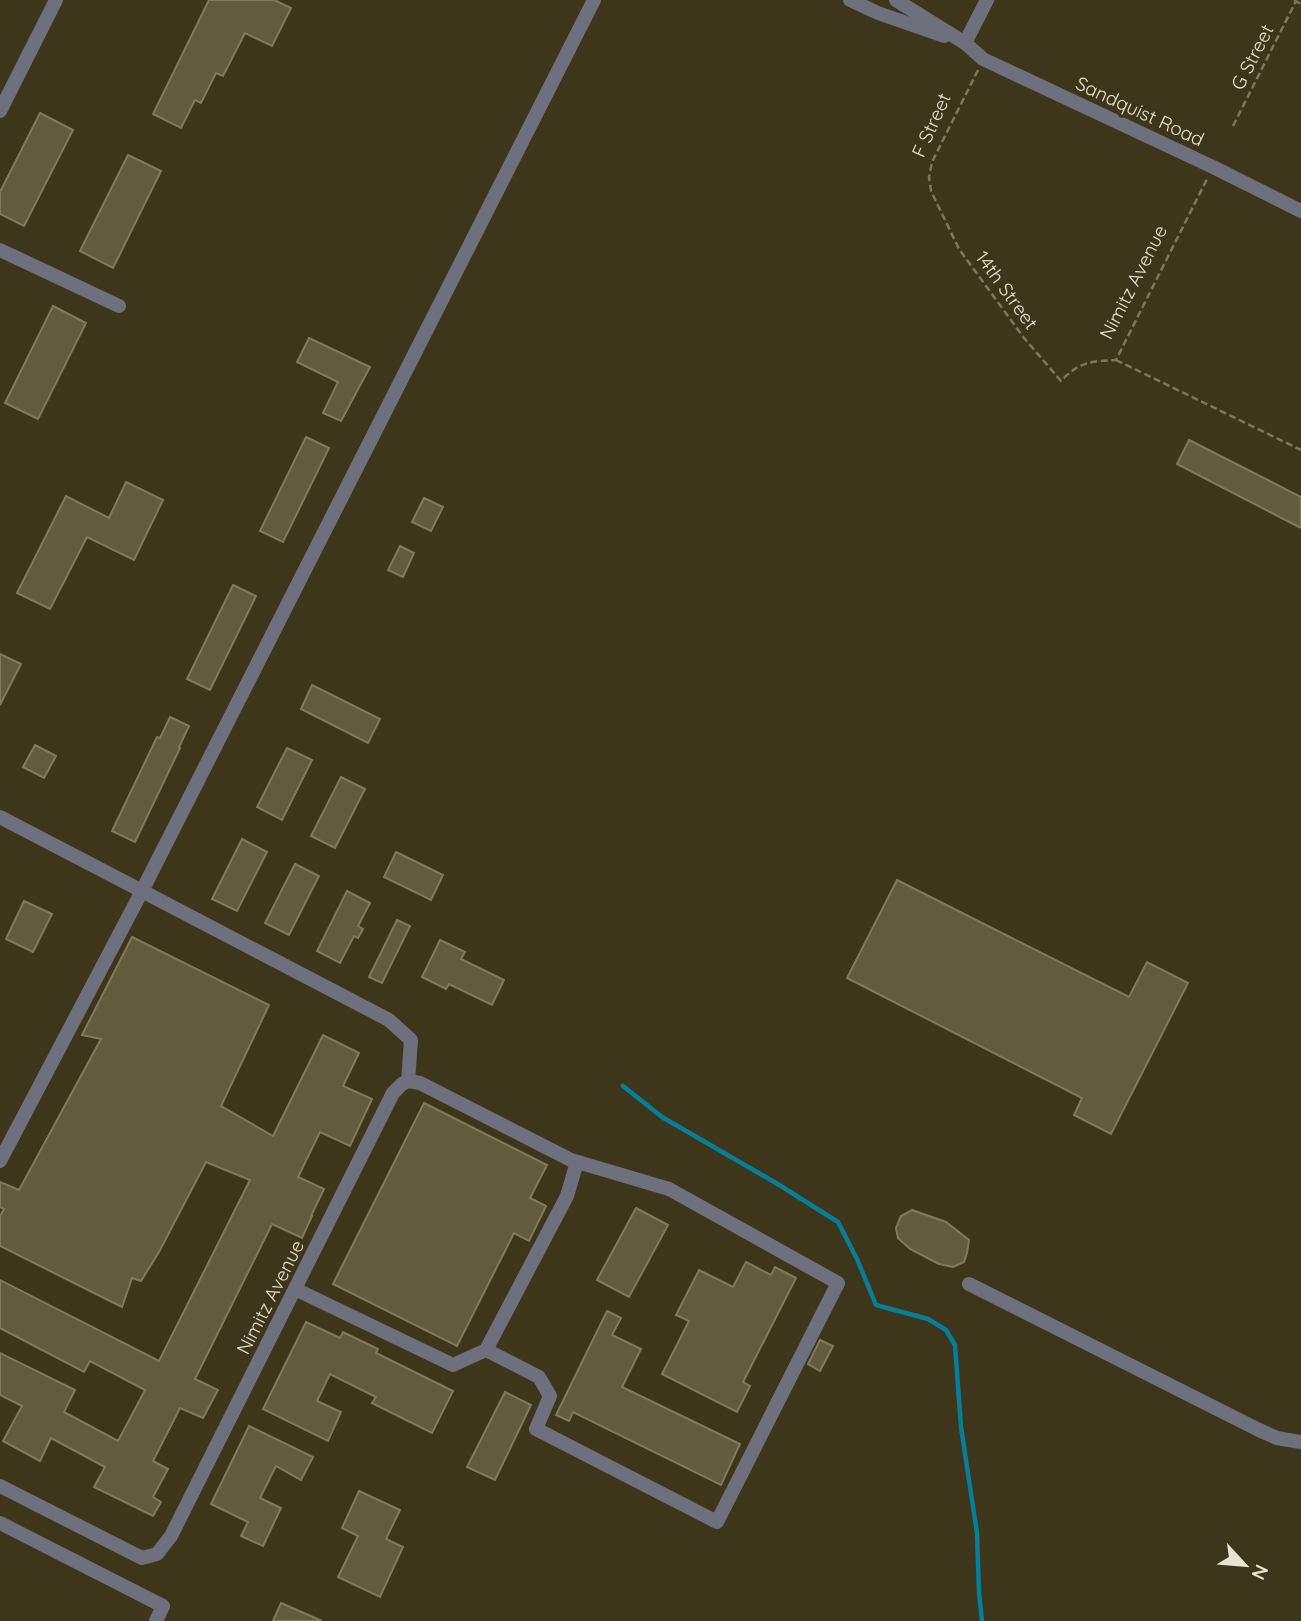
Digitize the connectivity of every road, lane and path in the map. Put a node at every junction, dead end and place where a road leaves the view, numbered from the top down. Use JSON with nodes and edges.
{"nodes":[{"id":1,"x":56,"y":0,"type":"edge"},
{"id":2,"x":594,"y":0,"type":"edge"},
{"id":3,"x":850,"y":0,"type":"edge"},
{"id":4,"x":896,"y":0,"type":"edge"},
{"id":5,"x":987,"y":0,"type":"edge"},
{"id":6,"x":1295,"y":1,"type":"edge"},
{"id":7,"x":1301,"y":4,"type":"edge"},
{"id":8,"x":965,"y":43,"type":"junction"},
{"id":9,"x":983,"y":59,"type":"junction"},
{"id":10,"x":0,"y":111,"type":"edge"},
{"id":11,"x":1233,"y":126,"type":"dead end"},
{"id":12,"x":1213,"y":167,"type":"junction"},
{"id":13,"x":940,"y":210,"type":"joint"},
{"id":14,"x":1301,"y":211,"type":"edge"},
{"id":15,"x":0,"y":250,"type":"edge"},
{"id":16,"x":119,"y":306,"type":"dead end"},
{"id":17,"x":1116,"y":360,"type":"junction"},
{"id":18,"x":1061,"y":380,"type":"joint"},
{"id":19,"x":1301,"y":450,"type":"edge"},
{"id":20,"x":0,"y":817,"type":"edge"},
{"id":21,"x":142,"y":891,"type":"junction"},
{"id":22,"x":408,"y":1081,"type":"junction"},
{"id":23,"x":0,"y":1161,"type":"edge"},
{"id":24,"x":577,"y":1162,"type":"junction"},
{"id":25,"x":969,"y":1284,"type":"dead end"},
{"id":26,"x":295,"y":1289,"type":"junction"},
{"id":27,"x":486,"y":1350,"type":"junction"},
{"id":28,"x":1301,"y":1442,"type":"edge"},
{"id":29,"x":0,"y":1486,"type":"edge"},
{"id":30,"x":0,"y":1523,"type":"edge"},
{"id":31,"x":156,"y":1621,"type":"edge"}],
"edges":[{"from":1,"to":10,"type":"street"},
{"from":2,"to":21,"type":"street"},
{"from":3,"to":8,"type":"street","name":"Sandquist Road"},
{"from":4,"to":8,"type":"street","name":"Sandquist Road"},
{"from":5,"to":8,"type":"street"},
{"from":6,"to":7,"type":"path"},
{"from":6,"to":11,"type":"path","name":"G Street"},
{"from":8,"to":9,"type":"street","name":"Sandquist Road"},
{"from":9,"to":12,"type":"street","name":"Sandquist Road"},
{"from":9,"to":13,"type":"path","name":"F Street"},
{"from":12,"to":14,"type":"street","name":"Sandquist Road"},
{"from":12,"to":17,"type":"path","name":"Nimitz Avenue"},
{"from":13,"to":18,"type":"path","name":"14th Street"},
{"from":15,"to":16,"type":"street"},
{"from":17,"to":18,"type":"path","name":"Nimitz Avenue"},
{"from":17,"to":19,"type":"path"},
{"from":20,"to":21,"type":"street"},
{"from":21,"to":22,"type":"street"},
{"from":21,"to":23,"type":"street"},
{"from":22,"to":24,"type":"street"},
{"from":22,"to":26,"type":"street","name":"Nimitz Avenue"},
{"from":24,"to":27,"type":"street"},
{"from":24,"to":27,"type":"street"},
{"from":25,"to":28,"type":"street"},
{"from":26,"to":27,"type":"street"},
{"from":26,"to":29,"type":"street","name":"Nimitz Avenue"},
{"from":30,"to":31,"type":"street"}]}
